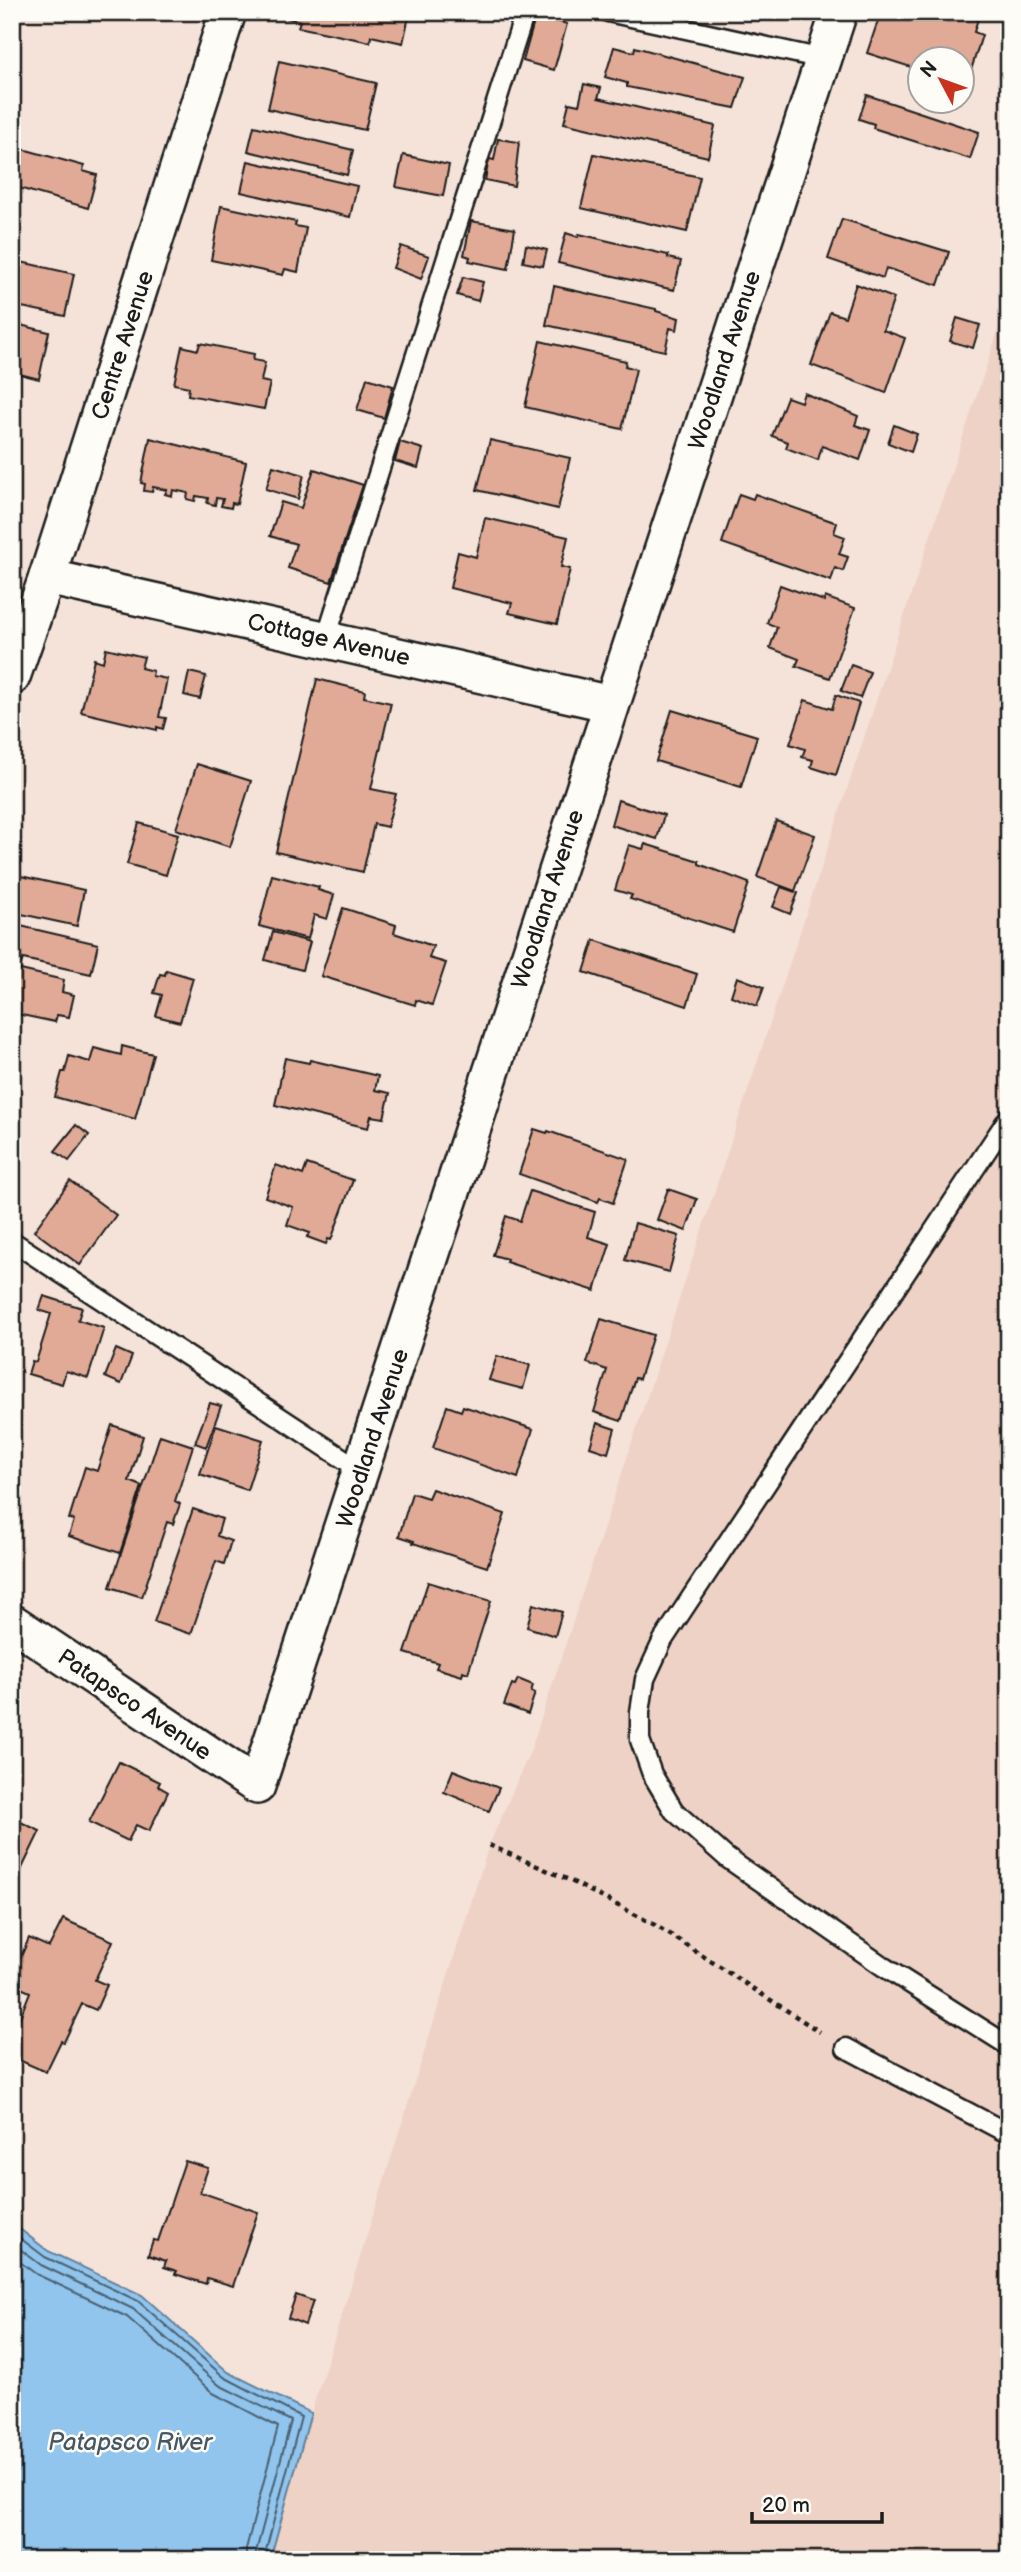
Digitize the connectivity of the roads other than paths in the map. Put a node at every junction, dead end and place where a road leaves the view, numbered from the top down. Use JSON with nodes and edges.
{"nodes":[{"id":1,"x":228,"y":12,"type":"edge"},
{"id":2,"x":525,"y":12,"type":"edge"},
{"id":3,"x":608,"y":12,"type":"edge"},
{"id":4,"x":839,"y":12,"type":"edge"},
{"id":5,"x":823,"y":60,"type":"junction"},
{"id":6,"x":47,"y":577,"type":"junction"},
{"id":7,"x":326,"y":638,"type":"junction"},
{"id":8,"x":12,"y":677,"type":"edge"},
{"id":9,"x":611,"y":704,"type":"junction"},
{"id":10,"x":1009,"y":1118,"type":"edge"},
{"id":11,"x":12,"y":1241,"type":"edge"},
{"id":12,"x":362,"y":1471,"type":"junction"},
{"id":13,"x":12,"y":1622,"type":"edge"},
{"id":14,"x":257,"y":1786,"type":"joint"},
{"id":15,"x":1009,"y":2046,"type":"edge"},
{"id":16,"x":846,"y":2048,"type":"road end"},
{"id":17,"x":1009,"y":2134,"type":"edge"}],
"edges":[{"from":1,"to":6,"type":"street","name":"Centre Avenue"},
{"from":2,"to":7,"type":"lane"},
{"from":3,"to":5,"type":"lane"},
{"from":4,"to":5,"type":"street","name":"Woodland Avenue"},
{"from":5,"to":9,"type":"street","name":"Woodland Avenue"},
{"from":6,"to":7,"type":"street","name":"Cottage Avenue"},
{"from":6,"to":8,"type":"street","name":"Centre Avenue"},
{"from":7,"to":9,"type":"street","name":"Cottage Avenue"},
{"from":9,"to":12,"type":"street","name":"Woodland Avenue"},
{"from":10,"to":15,"type":"lane"},
{"from":11,"to":12,"type":"lane"},
{"from":12,"to":14,"type":"street","name":"Woodland Avenue"},
{"from":13,"to":14,"type":"street","name":"Patapsco Avenue"},
{"from":16,"to":17,"type":"lane"}]}
